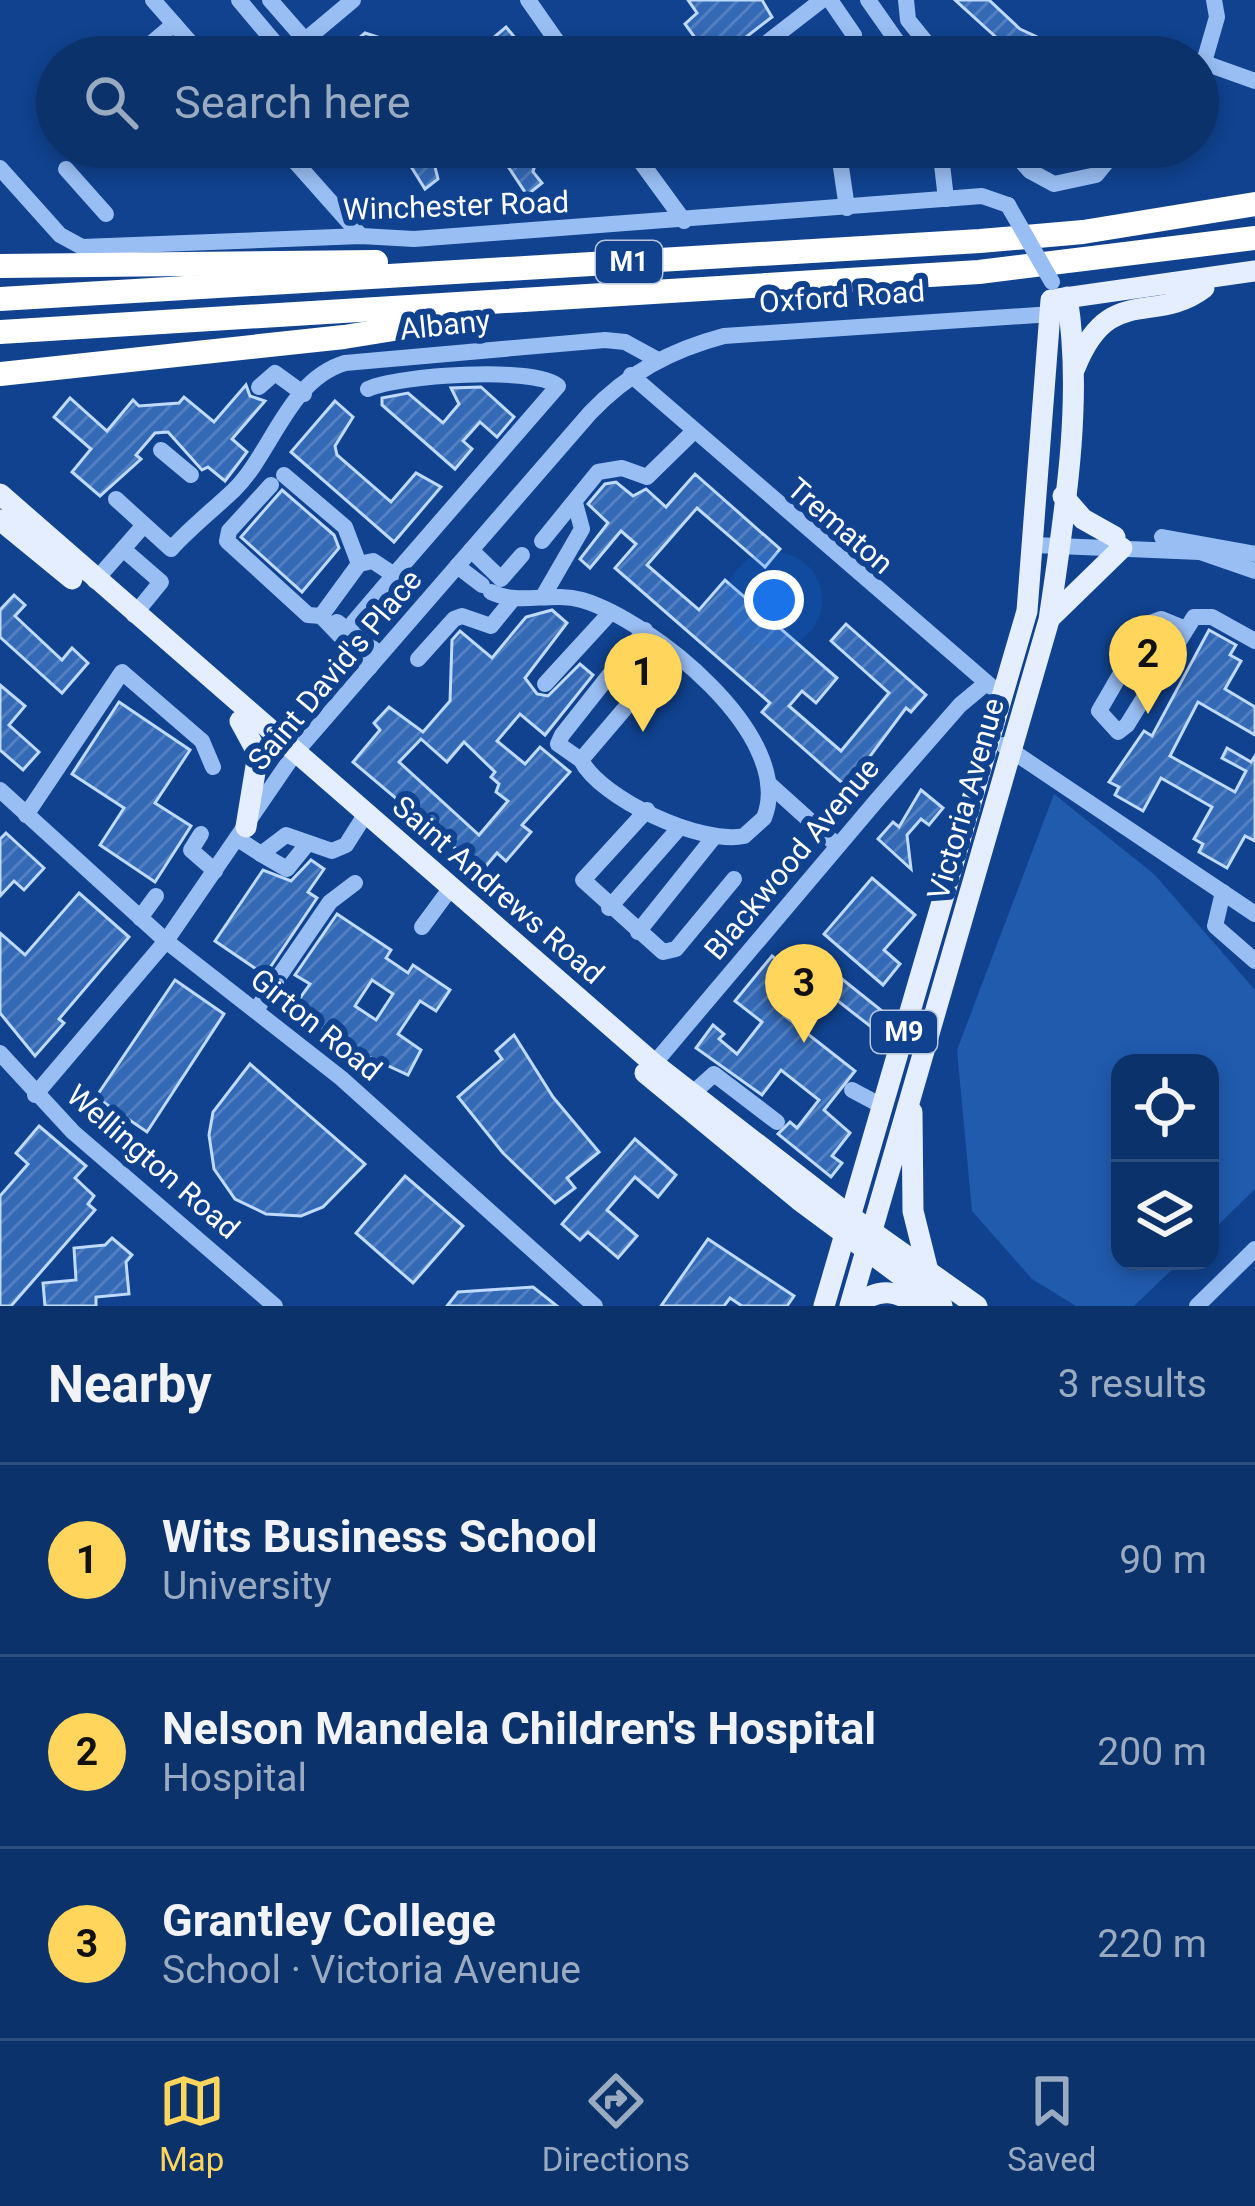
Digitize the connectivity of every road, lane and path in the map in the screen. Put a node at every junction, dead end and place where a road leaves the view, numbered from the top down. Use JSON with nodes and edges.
{"nodes":[{"id":1,"x":153,"y":0,"type":"edge"},
{"id":2,"x":239,"y":0,"type":"edge"},
{"id":3,"x":270,"y":0,"type":"edge"},
{"id":4,"x":528,"y":0,"type":"edge"},
{"id":5,"x":826,"y":0,"type":"edge"},
{"id":6,"x":868,"y":0,"type":"edge"},
{"id":7,"x":906,"y":0,"type":"edge"},
{"id":8,"x":1214,"y":0,"type":"edge"},
{"id":9,"x":350,"y":1,"type":"edge"},
{"id":10,"x":802,"y":6,"type":"edge"},
{"id":11,"x":174,"y":24,"type":"junction"},
{"id":12,"x":854,"y":34,"type":"dead end"},
{"id":13,"x":160,"y":36,"type":"edge"},
{"id":14,"x":185,"y":36,"type":"edge"},
{"id":15,"x":268,"y":36,"type":"edge"},
{"id":16,"x":302,"y":36,"type":"edge"},
{"id":17,"x":310,"y":36,"type":"edge"},
{"id":18,"x":553,"y":36,"type":"edge"},
{"id":19,"x":773,"y":36,"type":"edge"},
{"id":20,"x":893,"y":36,"type":"edge"},
{"id":21,"x":921,"y":36,"type":"edge"},
{"id":22,"x":1210,"y":36,"type":"edge"},
{"id":23,"x":1219,"y":68,"type":"edge"},
{"id":24,"x":1249,"y":78,"type":"edge"},
{"id":25,"x":0,"y":168,"type":"edge"},
{"id":26,"x":301,"y":168,"type":"edge"},
{"id":27,"x":645,"y":168,"type":"edge"},
{"id":28,"x":841,"y":168,"type":"edge"},
{"id":29,"x":942,"y":168,"type":"edge"},
{"id":30,"x":1027,"y":168,"type":"edge"},
{"id":31,"x":1102,"y":168,"type":"edge"},
{"id":32,"x":66,"y":169,"type":"dead end"},
{"id":33,"x":1255,"y":190,"type":"edge"},
{"id":34,"x":946,"y":199,"type":"junction"},
{"id":35,"x":1255,"y":204,"type":"edge"},
{"id":36,"x":847,"y":208,"type":"junction"},
{"id":37,"x":1204,"y":210,"type":"junction"},
{"id":38,"x":106,"y":214,"type":"dead end"},
{"id":39,"x":684,"y":221,"type":"junction"},
{"id":40,"x":361,"y":236,"type":"junction"},
{"id":41,"x":1255,"y":238,"type":"edge"},
{"id":42,"x":0,"y":266,"type":"edge"},
{"id":43,"x":1255,"y":271,"type":"edge"},
{"id":44,"x":466,"y":272,"type":"junction"},
{"id":45,"x":1255,"y":281,"type":"edge"},
{"id":46,"x":1204,"y":288,"type":"junction"},
{"id":47,"x":0,"y":299,"type":"edge"},
{"id":48,"x":529,"y":300,"type":"junction"},
{"id":49,"x":1054,"y":300,"type":"junction"},
{"id":50,"x":52,"y":330,"type":"junction"},
{"id":51,"x":0,"y":332,"type":"edge"},
{"id":52,"x":0,"y":343,"type":"edge"},
{"id":53,"x":373,"y":360,"type":"junction"},
{"id":54,"x":658,"y":360,"type":"junction"},
{"id":55,"x":350,"y":362,"type":"junction"},
{"id":56,"x":0,"y":374,"type":"edge"},
{"id":57,"x":631,"y":375,"type":"junction"},
{"id":58,"x":1072,"y":376,"type":"junction"},
{"id":59,"x":259,"y":388,"type":"dead end"},
{"id":60,"x":368,"y":388,"type":"junction"},
{"id":61,"x":304,"y":394,"type":"junction"},
{"id":62,"x":692,"y":433,"type":"junction"},
{"id":63,"x":161,"y":450,"type":"dead end"},
{"id":64,"x":190,"y":475,"type":"dead end"},
{"id":65,"x":0,"y":494,"type":"edge"},
{"id":66,"x":1063,"y":496,"type":"junction"},
{"id":67,"x":116,"y":499,"type":"dead end"},
{"id":68,"x":575,"y":502,"type":"junction"},
{"id":69,"x":0,"y":520,"type":"edge"},
{"id":70,"x":144,"y":525,"type":"junction"},
{"id":71,"x":1034,"y":538,"type":"junction"},
{"id":72,"x":1061,"y":539,"type":"junction"},
{"id":73,"x":542,"y":541,"type":"dead end"},
{"id":74,"x":1118,"y":542,"type":"junction"},
{"id":75,"x":1161,"y":542,"type":"junction"},
{"id":76,"x":123,"y":549,"type":"junction"},
{"id":77,"x":471,"y":550,"type":"junction"},
{"id":78,"x":1255,"y":554,"type":"edge"},
{"id":79,"x":521,"y":555,"type":"dead end"},
{"id":80,"x":359,"y":564,"type":"junction"},
{"id":81,"x":457,"y":566,"type":"junction"},
{"id":82,"x":1255,"y":571,"type":"edge"},
{"id":83,"x":394,"y":575,"type":"junction"},
{"id":84,"x":95,"y":581,"type":"junction"},
{"id":85,"x":492,"y":585,"type":"junction"},
{"id":86,"x":529,"y":597,"type":"junction"},
{"id":87,"x":610,"y":612,"type":"junction"},
{"id":88,"x":134,"y":615,"type":"junction"},
{"id":89,"x":323,"y":618,"type":"junction"},
{"id":90,"x":1049,"y":620,"type":"junction"},
{"id":91,"x":353,"y":623,"type":"dead end"},
{"id":92,"x":1183,"y":628,"type":"junction"},
{"id":93,"x":645,"y":630,"type":"junction"},
{"id":94,"x":1255,"y":641,"type":"edge"},
{"id":95,"x":673,"y":652,"type":"junction"},
{"id":96,"x":418,"y":659,"type":"dead end"},
{"id":97,"x":375,"y":661,"type":"junction"},
{"id":98,"x":545,"y":684,"type":"dead end"},
{"id":99,"x":1004,"y":694,"type":"junction"},
{"id":100,"x":240,"y":721,"type":"junction"},
{"id":101,"x":1002,"y":744,"type":"junction"},
{"id":102,"x":291,"y":758,"type":"junction"},
{"id":103,"x":580,"y":760,"type":"junction"},
{"id":104,"x":212,"y":767,"type":"dead end"},
{"id":105,"x":769,"y":783,"type":"junction"},
{"id":106,"x":0,"y":790,"type":"edge"},
{"id":107,"x":647,"y":811,"type":"junction"},
{"id":108,"x":26,"y":814,"type":"junction"},
{"id":109,"x":362,"y":820,"type":"junction"},
{"id":110,"x":680,"y":827,"type":"junction"},
{"id":111,"x":242,"y":833,"type":"junction"},
{"id":112,"x":201,"y":834,"type":"dead end"},
{"id":113,"x":714,"y":837,"type":"junction"},
{"id":114,"x":308,"y":843,"type":"junction"},
{"id":115,"x":838,"y":846,"type":"junction"},
{"id":116,"x":261,"y":854,"type":"junction"},
{"id":117,"x":215,"y":871,"type":"junction"},
{"id":118,"x":734,"y":879,"type":"dead end"},
{"id":119,"x":355,"y":883,"type":"dead end"},
{"id":120,"x":1223,"y":892,"type":"junction"},
{"id":121,"x":447,"y":894,"type":"junction"},
{"id":122,"x":156,"y":896,"type":"dead end"},
{"id":123,"x":609,"y":908,"type":"junction"},
{"id":124,"x":1255,"y":914,"type":"edge"},
{"id":125,"x":140,"y":918,"type":"junction"},
{"id":126,"x":422,"y":927,"type":"dead end"},
{"id":127,"x":638,"y":932,"type":"junction"},
{"id":128,"x":166,"y":941,"type":"junction"},
{"id":129,"x":1255,"y":961,"type":"edge"},
{"id":130,"x":256,"y":1010,"type":"junction"},
{"id":131,"x":0,"y":1053,"type":"edge"},
{"id":132,"x":650,"y":1068,"type":"junction"},
{"id":133,"x":912,"y":1088,"type":"junction"},
{"id":134,"x":852,"y":1090,"type":"dead end"},
{"id":135,"x":694,"y":1093,"type":"junction"},
{"id":136,"x":35,"y":1095,"type":"junction"},
{"id":137,"x":882,"y":1106,"type":"junction"},
{"id":138,"x":777,"y":1122,"type":"dead end"},
{"id":139,"x":847,"y":1225,"type":"junction"},
{"id":140,"x":869,"y":1241,"type":"junction"},
{"id":141,"x":1255,"y":1249,"type":"edge"},
{"id":142,"x":928,"y":1270,"type":"junction"},
{"id":143,"x":275,"y":1306,"type":"edge"},
{"id":144,"x":596,"y":1306,"type":"edge"},
{"id":145,"x":824,"y":1306,"type":"edge"},
{"id":146,"x":853,"y":1306,"type":"edge"},
{"id":147,"x":923,"y":1306,"type":"edge"},
{"id":148,"x":942,"y":1306,"type":"edge"},
{"id":149,"x":976,"y":1306,"type":"edge"},
{"id":150,"x":1197,"y":1306,"type":"edge"}],
"edges":[{"from":1,"to":11,"type":"street"},
{"from":2,"to":15,"type":"street"},
{"from":3,"to":16,"type":"street"},
{"from":4,"to":18,"type":"street"},
{"from":5,"to":10,"type":"street"},
{"from":5,"to":12,"type":"street"},
{"from":6,"to":20,"type":"street"},
{"from":7,"to":21,"type":"street"},
{"from":8,"to":22,"type":"street"},
{"from":9,"to":17,"type":"street"},
{"from":10,"to":19,"type":"street"},
{"from":11,"to":13,"type":"street"},
{"from":11,"to":14,"type":"street"},
{"from":23,"to":24,"type":"street"},
{"from":25,"to":40,"type":"street","name":"Winchester Road"},
{"from":26,"to":40,"type":"street"},
{"from":27,"to":39,"type":"street"},
{"from":28,"to":36,"type":"street"},
{"from":29,"to":34,"type":"street"},
{"from":30,"to":31,"type":"street"},
{"from":32,"to":38,"type":"street"},
{"from":33,"to":37,"type":"highway"},
{"from":34,"to":36,"type":"street","name":"Winchester Road"},
{"from":34,"to":49,"type":"street","name":"Winchester Road","bridge":true},
{"from":35,"to":37,"type":"highway","number":"M1"},
{"from":36,"to":39,"type":"street","name":"Winchester Road"},
{"from":37,"to":44,"type":"highway","number":"M1"},
{"from":39,"to":40,"type":"street","name":"Winchester Road"},
{"from":41,"to":48,"type":"highway","number":"M1"},
{"from":42,"to":44,"type":"highway"},
{"from":43,"to":49,"type":"main road","name":"Oxford Road"},
{"from":44,"to":47,"type":"highway","number":"M1"},
{"from":45,"to":46,"type":"main road","name":"Oxford Road"},
{"from":46,"to":49,"type":"main road","name":"Oxford Road"},
{"from":46,"to":58,"type":"main road"},
{"from":48,"to":50,"type":"highway","number":"M1"},
{"from":48,"to":56,"type":"highway"},
{"from":49,"to":54,"type":"street","name":"Oxford Road"},
{"from":49,"to":58,"type":"main road","name":"Victoria Avenue","number":"M9"},
{"from":49,"to":71,"type":"main road","name":"Victoria Avenue","number":"M9"},
{"from":50,"to":51,"type":"highway","number":"M1"},
{"from":50,"to":52,"type":"highway"},
{"from":53,"to":54,"type":"street","name":"Albany"},
{"from":53,"to":55,"type":"street","name":"Albany"},
{"from":53,"to":60,"type":"street"},
{"from":54,"to":57,"type":"street","name":"Saint David's Place"},
{"from":55,"to":60,"type":"street"},
{"from":55,"to":61,"type":"street","name":"Albany"},
{"from":57,"to":62,"type":"street","name":"Trematon"},
{"from":57,"to":77,"type":"street","name":"Saint David's Place"},
{"from":58,"to":66,"type":"main road","name":"Victoria Avenue","number":"M9"},
{"from":59,"to":61,"type":"street"},
{"from":60,"to":83,"type":"street"},
{"from":61,"to":70,"type":"street","name":"Albany"},
{"from":62,"to":68,"type":"street"},
{"from":62,"to":99,"type":"street","name":"Trematon"},
{"from":63,"to":64,"type":"street"},
{"from":65,"to":84,"type":"main road","name":"Saint Andrews Road"},
{"from":66,"to":72,"type":"main road","name":"Victoria Avenue","number":"M9"},
{"from":66,"to":74,"type":"main road"},
{"from":67,"to":70,"type":"street"},
{"from":68,"to":73,"type":"street"},
{"from":68,"to":86,"type":"street"},
{"from":69,"to":100,"type":"main road","name":"Saint Andrews Road"},
{"from":70,"to":76,"type":"street"},
{"from":71,"to":72,"type":"street"},
{"from":71,"to":99,"type":"main road","name":"Victoria Avenue","number":"M9"},
{"from":72,"to":74,"type":"street"},
{"from":72,"to":90,"type":"main road","name":"Victoria Avenue","number":"M9"},
{"from":74,"to":75,"type":"street"},
{"from":74,"to":90,"type":"main road"},
{"from":75,"to":78,"type":"street"},
{"from":75,"to":82,"type":"street"},
{"from":76,"to":84,"type":"street"},
{"from":76,"to":88,"type":"street"},
{"from":77,"to":81,"type":"street","name":"Saint David's Place"},
{"from":77,"to":85,"type":"street"},
{"from":79,"to":85,"type":"street"},
{"from":80,"to":83,"type":"street"},
{"from":80,"to":89,"type":"street"},
{"from":80,"to":89,"type":"street"},
{"from":81,"to":85,"type":"street"},
{"from":81,"to":97,"type":"street","name":"Saint David's Place"},
{"from":83,"to":91,"type":"street"},
{"from":84,"to":88,"type":"main road","name":"Saint Andrews Road"},
{"from":85,"to":86,"type":"street"},
{"from":86,"to":87,"type":"street"},
{"from":86,"to":96,"type":"street"},
{"from":87,"to":93,"type":"street"},
{"from":87,"to":98,"type":"street"},
{"from":88,"to":102,"type":"main road","name":"Saint Andrews Road"},
{"from":89,"to":97,"type":"street"},
{"from":90,"to":99,"type":"main road","name":"Victoria Avenue","number":"M9"},
{"from":92,"to":92,"type":"street"},
{"from":92,"to":94,"type":"street"},
{"from":93,"to":95,"type":"street"},
{"from":93,"to":103,"type":"street"},
{"from":95,"to":103,"type":"street"},
{"from":95,"to":105,"type":"street"},
{"from":97,"to":102,"type":"street","name":"Saint David's Place"},
{"from":99,"to":101,"type":"main road","name":"Victoria Avenue","number":"M9"},
{"from":99,"to":115,"type":"street","name":"Blackwood Avenue"},
{"from":100,"to":102,"type":"main road","name":"Saint Andrews Road"},
{"from":100,"to":111,"type":"main road"},
{"from":101,"to":120,"type":"street"},
{"from":101,"to":133,"type":"main road","name":"Victoria Avenue","number":"M9"},
{"from":101,"to":137,"type":"main road","name":"Victoria Avenue","number":"M9"},
{"from":102,"to":109,"type":"main road","name":"Saint Andrews Road"},
{"from":102,"to":111,"type":"street","name":"Saint David's Place"},
{"from":103,"to":107,"type":"street"},
{"from":104,"to":108,"type":"street"},
{"from":105,"to":113,"type":"street"},
{"from":105,"to":115,"type":"street"},
{"from":106,"to":108,"type":"street","name":"Girton Road"},
{"from":107,"to":110,"type":"street"},
{"from":107,"to":123,"type":"street"},
{"from":108,"to":125,"type":"street","name":"Girton Road"},
{"from":109,"to":114,"type":"street"},
{"from":109,"to":121,"type":"main road","name":"Saint Andrews Road"},
{"from":110,"to":113,"type":"street"},
{"from":110,"to":123,"type":"street"},
{"from":111,"to":116,"type":"street"},
{"from":111,"to":117,"type":"street","name":"Saint David's Place"},
{"from":112,"to":117,"type":"street"},
{"from":113,"to":127,"type":"street"},
{"from":114,"to":116,"type":"street"},
{"from":114,"to":116,"type":"street"},
{"from":115,"to":132,"type":"street","name":"Blackwood Avenue"},
{"from":117,"to":128,"type":"street","name":"Saint David's Place"},
{"from":118,"to":127,"type":"street"},
{"from":119,"to":130,"type":"street"},
{"from":120,"to":124,"type":"street"},
{"from":120,"to":129,"type":"street"},
{"from":121,"to":126,"type":"street"},
{"from":121,"to":132,"type":"main road","name":"Saint Andrews Road"},
{"from":122,"to":125,"type":"street"},
{"from":123,"to":127,"type":"street"},
{"from":125,"to":128,"type":"street","name":"Girton Road"},
{"from":128,"to":130,"type":"street","name":"Girton Road"},
{"from":128,"to":136,"type":"street","name":"Saint David's Place"},
{"from":130,"to":144,"type":"street","name":"Girton Road"},
{"from":131,"to":136,"type":"street","name":"Wellington Road"},
{"from":132,"to":135,"type":"main road","name":"Saint Andrews Road"},
{"from":132,"to":139,"type":"main road","name":"Saint Andrews Road"},
{"from":133,"to":140,"type":"main road","name":"Victoria Avenue","number":"M9"},
{"from":133,"to":142,"type":"main road"},
{"from":134,"to":137,"type":"street"},
{"from":135,"to":138,"type":"street"},
{"from":135,"to":139,"type":"main road","name":"Saint Andrews Road"},
{"from":136,"to":143,"type":"street","name":"Wellington Road"},
{"from":137,"to":139,"type":"main road","name":"Victoria Avenue","number":"M9"},
{"from":139,"to":140,"type":"main road","name":"Saint Andrews Road"},
{"from":139,"to":145,"type":"main road","name":"Victoria Avenue","number":"M9"},
{"from":140,"to":142,"type":"main road","name":"Saint Andrews Road"},
{"from":140,"to":146,"type":"main road","name":"Victoria Avenue","number":"M9"},
{"from":140,"to":148,"type":"main road","name":"Saint Andrews Road"},
{"from":141,"to":150,"type":"street"},
{"from":142,"to":149,"type":"main road","name":"Saint Andrews Road"},
{"from":146,"to":147,"type":"main road"}]}
